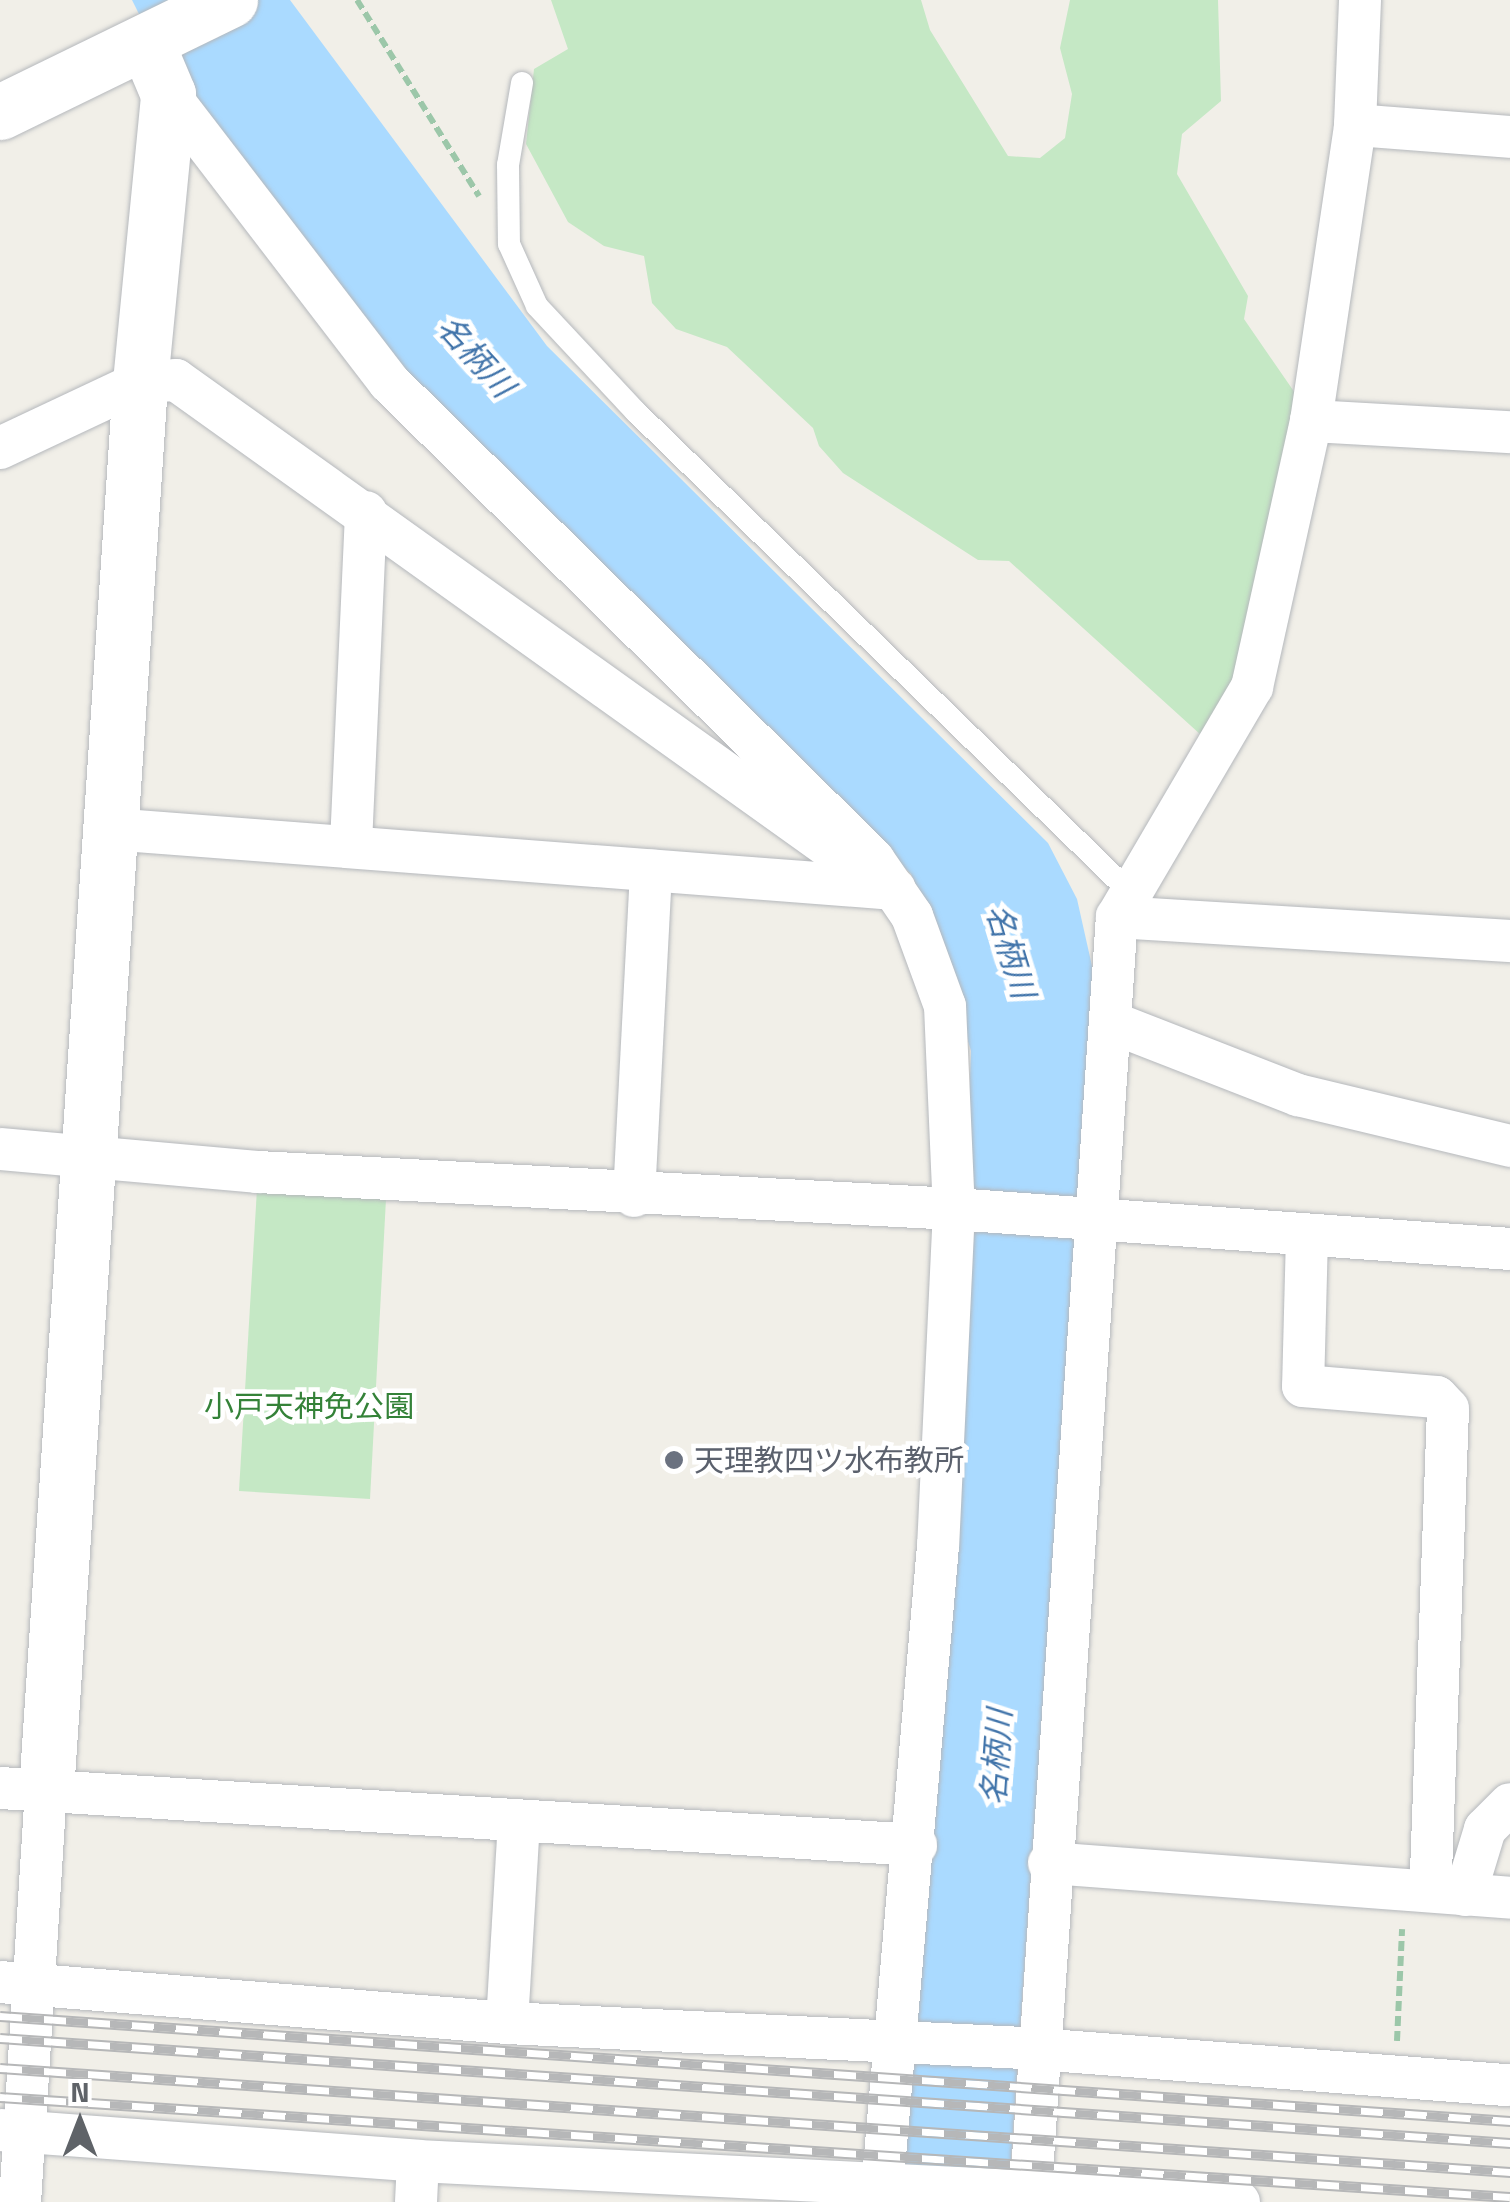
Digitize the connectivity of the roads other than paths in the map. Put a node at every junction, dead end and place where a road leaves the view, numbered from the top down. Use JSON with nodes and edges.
{"nodes":[{"id":1,"x":230,"y":0,"type":"edge"},
{"id":2,"x":1360,"y":0,"type":"edge"},
{"id":3,"x":146,"y":42,"type":"junction"},
{"id":4,"x":522,"y":83,"type":"dead end"},
{"id":5,"x":168,"y":94,"type":"junction"},
{"id":6,"x":0,"y":112,"type":"edge"},
{"id":7,"x":1355,"y":126,"type":"junction"},
{"id":8,"x":1510,"y":137,"type":"edge"},
{"id":9,"x":140,"y":382,"type":"junction"},
{"id":10,"x":1311,"y":421,"type":"junction"},
{"id":11,"x":1510,"y":432,"type":"edge"},
{"id":12,"x":0,"y":448,"type":"edge"},
{"id":13,"x":366,"y":512,"type":"junction"},
{"id":14,"x":110,"y":829,"type":"junction"},
{"id":15,"x":351,"y":844,"type":"junction"},
{"id":16,"x":651,"y":870,"type":"junction"},
{"id":17,"x":894,"y":888,"type":"junction"},
{"id":18,"x":1124,"y":905,"type":"junction"},
{"id":19,"x":1510,"y":941,"type":"edge"},
{"id":20,"x":1114,"y":1023,"type":"junction"},
{"id":21,"x":1510,"y":1146,"type":"edge"},
{"id":22,"x":0,"y":1150,"type":"edge"},
{"id":23,"x":87,"y":1154,"type":"junction"},
{"id":24,"x":634,"y":1196,"type":"junction"},
{"id":25,"x":954,"y":1209,"type":"junction"},
{"id":26,"x":1097,"y":1221,"type":"junction"},
{"id":27,"x":1308,"y":1236,"type":"junction"},
{"id":28,"x":1510,"y":1249,"type":"edge"},
{"id":29,"x":23,"y":1789,"type":"edge"},
{"id":30,"x":1510,"y":1804,"type":"edge"},
{"id":31,"x":519,"y":1823,"type":"junction"},
{"id":32,"x":916,"y":1845,"type":"junction"},
{"id":33,"x":1049,"y":1863,"type":"junction"},
{"id":34,"x":1433,"y":1891,"type":"junction"},
{"id":35,"x":1510,"y":1898,"type":"edge"},
{"id":36,"x":17,"y":1983,"type":"edge"},
{"id":37,"x":507,"y":2023,"type":"junction"},
{"id":38,"x":898,"y":2041,"type":"junction"},
{"id":39,"x":1032,"y":2049,"type":"junction"},
{"id":40,"x":1510,"y":2085,"type":"edge"},
{"id":41,"x":12,"y":2130,"type":"edge"},
{"id":42,"x":417,"y":2181,"type":"edge"},
{"id":43,"x":571,"y":2184,"type":"edge"},
{"id":44,"x":884,"y":2189,"type":"edge"},
{"id":45,"x":1025,"y":2193,"type":"edge"},
{"id":46,"x":20,"y":2202,"type":"edge"},
{"id":47,"x":1239,"y":2202,"type":"edge"}],
"edges":[{"from":1,"to":3,"type":"street"},
{"from":2,"to":7,"type":"street"},
{"from":3,"to":5,"type":"street"},
{"from":3,"to":6,"type":"street"},
{"from":4,"to":18,"type":"lane"},
{"from":5,"to":9,"type":"street"},
{"from":5,"to":17,"type":"street"},
{"from":7,"to":8,"type":"street"},
{"from":7,"to":10,"type":"street"},
{"from":9,"to":12,"type":"street"},
{"from":9,"to":13,"type":"street"},
{"from":9,"to":14,"type":"street"},
{"from":10,"to":11,"type":"street"},
{"from":10,"to":18,"type":"street"},
{"from":13,"to":15,"type":"street"},
{"from":13,"to":17,"type":"street"},
{"from":14,"to":15,"type":"street"},
{"from":14,"to":23,"type":"street"},
{"from":15,"to":16,"type":"street"},
{"from":16,"to":17,"type":"street"},
{"from":16,"to":24,"type":"street"},
{"from":17,"to":25,"type":"street"},
{"from":18,"to":19,"type":"street"},
{"from":18,"to":20,"type":"street"},
{"from":20,"to":21,"type":"street"},
{"from":20,"to":26,"type":"street"},
{"from":22,"to":23,"type":"street"},
{"from":23,"to":24,"type":"street"},
{"from":23,"to":29,"type":"street"},
{"from":24,"to":25,"type":"street"},
{"from":25,"to":26,"type":"street"},
{"from":25,"to":32,"type":"street"},
{"from":26,"to":27,"type":"street"},
{"from":26,"to":33,"type":"street"},
{"from":27,"to":28,"type":"street"},
{"from":27,"to":34,"type":"street"},
{"from":29,"to":31,"type":"street"},
{"from":29,"to":36,"type":"street"},
{"from":30,"to":34,"type":"street"},
{"from":31,"to":32,"type":"street"},
{"from":31,"to":37,"type":"street"},
{"from":32,"to":38,"type":"street"},
{"from":33,"to":34,"type":"street"},
{"from":33,"to":39,"type":"street"},
{"from":34,"to":35,"type":"street"},
{"from":36,"to":37,"type":"street"},
{"from":36,"to":41,"type":"street"},
{"from":37,"to":38,"type":"street"},
{"from":38,"to":39,"type":"street"},
{"from":38,"to":44,"type":"street"},
{"from":39,"to":40,"type":"street"},
{"from":39,"to":45,"type":"street"},
{"from":41,"to":42,"type":"street"},
{"from":41,"to":46,"type":"street"},
{"from":42,"to":43,"type":"street"},
{"from":43,"to":44,"type":"street"},
{"from":44,"to":45,"type":"street"},
{"from":45,"to":47,"type":"street"}]}
